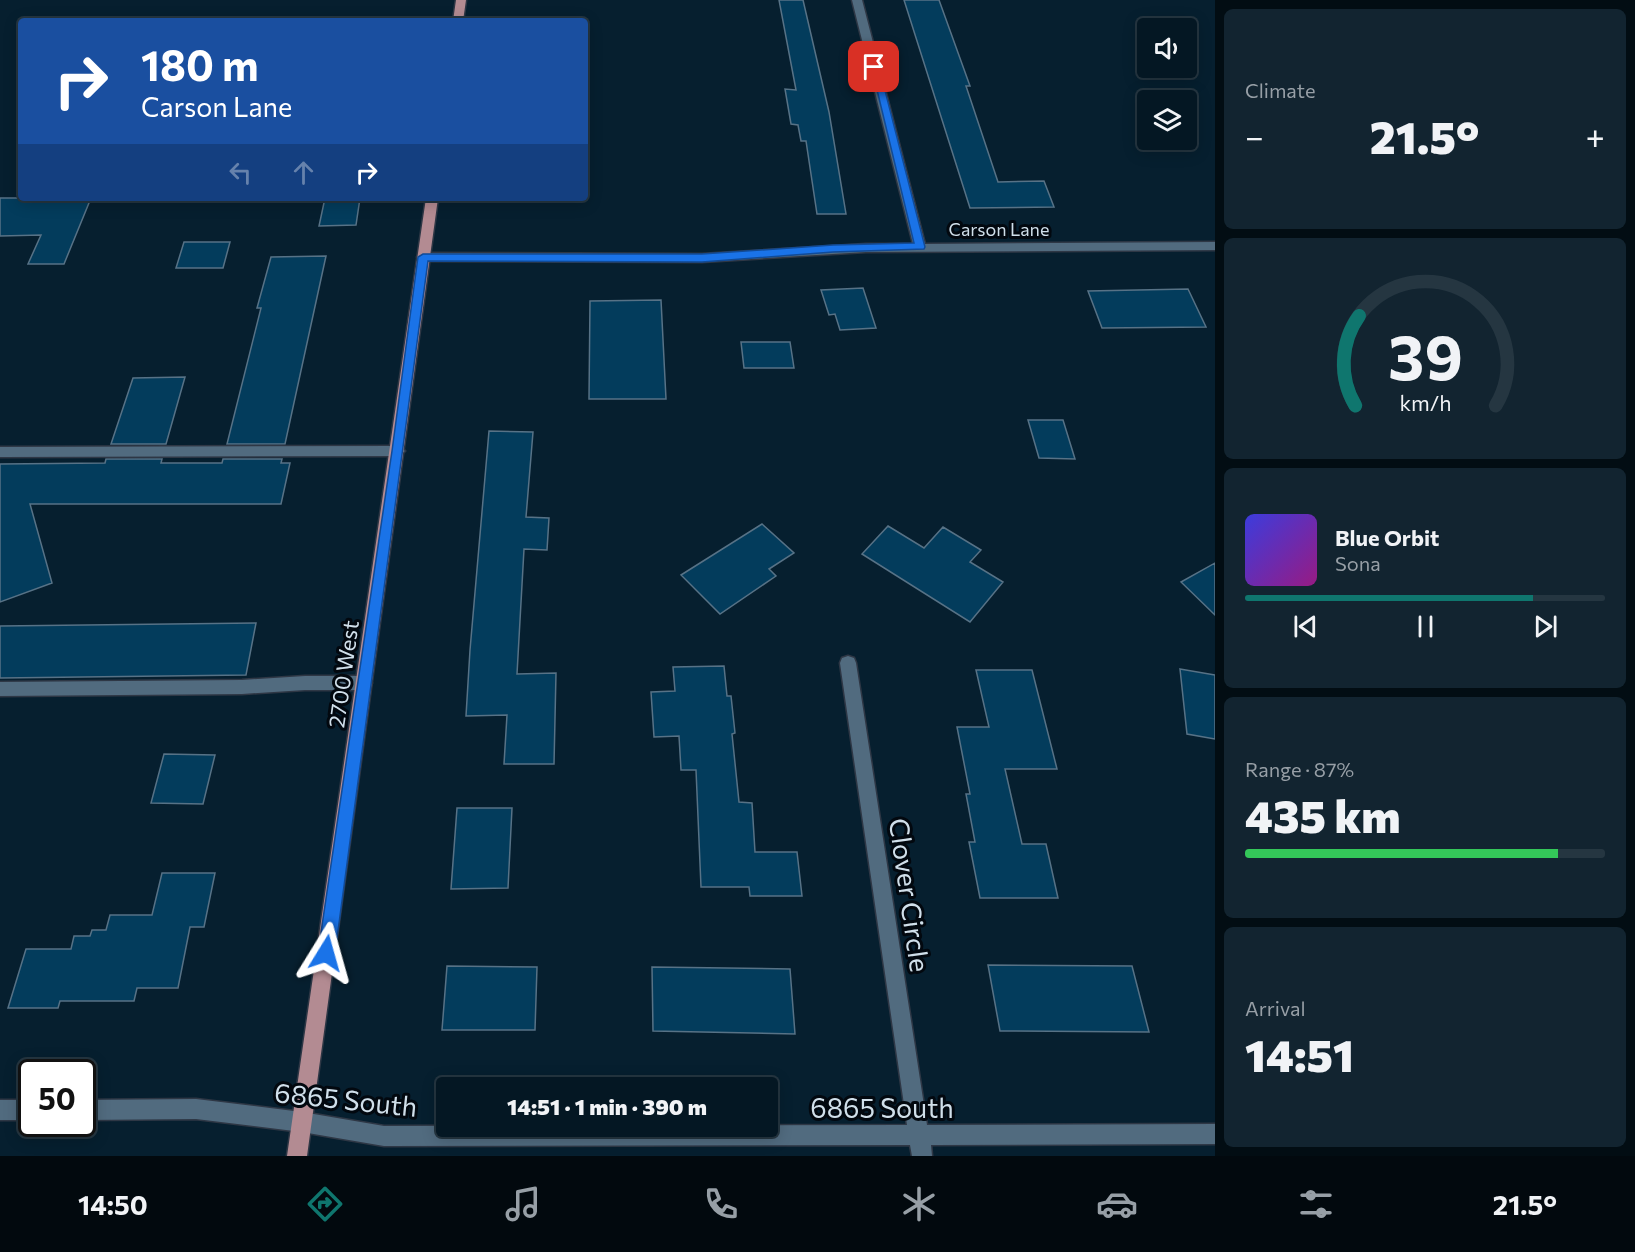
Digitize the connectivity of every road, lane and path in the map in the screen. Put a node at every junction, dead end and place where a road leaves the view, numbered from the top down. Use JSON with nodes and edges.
{"nodes":[{"id":1,"x":461,"y":0,"type":"edge"},
{"id":2,"x":857,"y":0,"type":"edge"},
{"id":3,"x":458,"y":18,"type":"edge"},
{"id":4,"x":432,"y":201,"type":"edge"},
{"id":5,"x":1215,"y":246,"type":"edge"},
{"id":6,"x":920,"y":247,"type":"junction"},
{"id":7,"x":423,"y":257,"type":"junction"},
{"id":8,"x":398,"y":451,"type":"junction"},
{"id":9,"x":0,"y":452,"type":"edge"},
{"id":10,"x":848,"y":663,"type":"dead end"},
{"id":11,"x":364,"y":683,"type":"junction"},
{"id":12,"x":0,"y":689,"type":"edge"},
{"id":13,"x":0,"y":1110,"type":"edge"},
{"id":14,"x":18,"y":1110,"type":"edge"},
{"id":15,"x":96,"y":1110,"type":"edge"},
{"id":16,"x":302,"y":1122,"type":"junction"},
{"id":17,"x":919,"y":1134,"type":"junction"},
{"id":18,"x":1215,"y":1134,"type":"edge"},
{"id":19,"x":297,"y":1156,"type":"edge"},
{"id":20,"x":922,"y":1156,"type":"edge"}],
"edges":[{"from":1,"to":3,"type":"main road"},
{"from":2,"to":6,"type":"street"},
{"from":4,"to":7,"type":"main road","name":"2700 West"},
{"from":5,"to":6,"type":"street","name":"Carson Lane"},
{"from":6,"to":7,"type":"street","name":"Carson Lane"},
{"from":7,"to":8,"type":"main road","name":"2700 West"},
{"from":8,"to":9,"type":"street"},
{"from":8,"to":11,"type":"main road","name":"2700 West"},
{"from":10,"to":17,"type":"street","name":"Clover Circle"},
{"from":11,"to":12,"type":"street"},
{"from":11,"to":16,"type":"main road","name":"2700 West"},
{"from":13,"to":14,"type":"street"},
{"from":15,"to":16,"type":"street","name":"6865 South"},
{"from":16,"to":17,"type":"street","name":"6865 South"},
{"from":16,"to":19,"type":"main road","name":"2700 West"},
{"from":17,"to":18,"type":"street","name":"6865 South"},
{"from":17,"to":20,"type":"street","name":"Clover Circle"}]}
